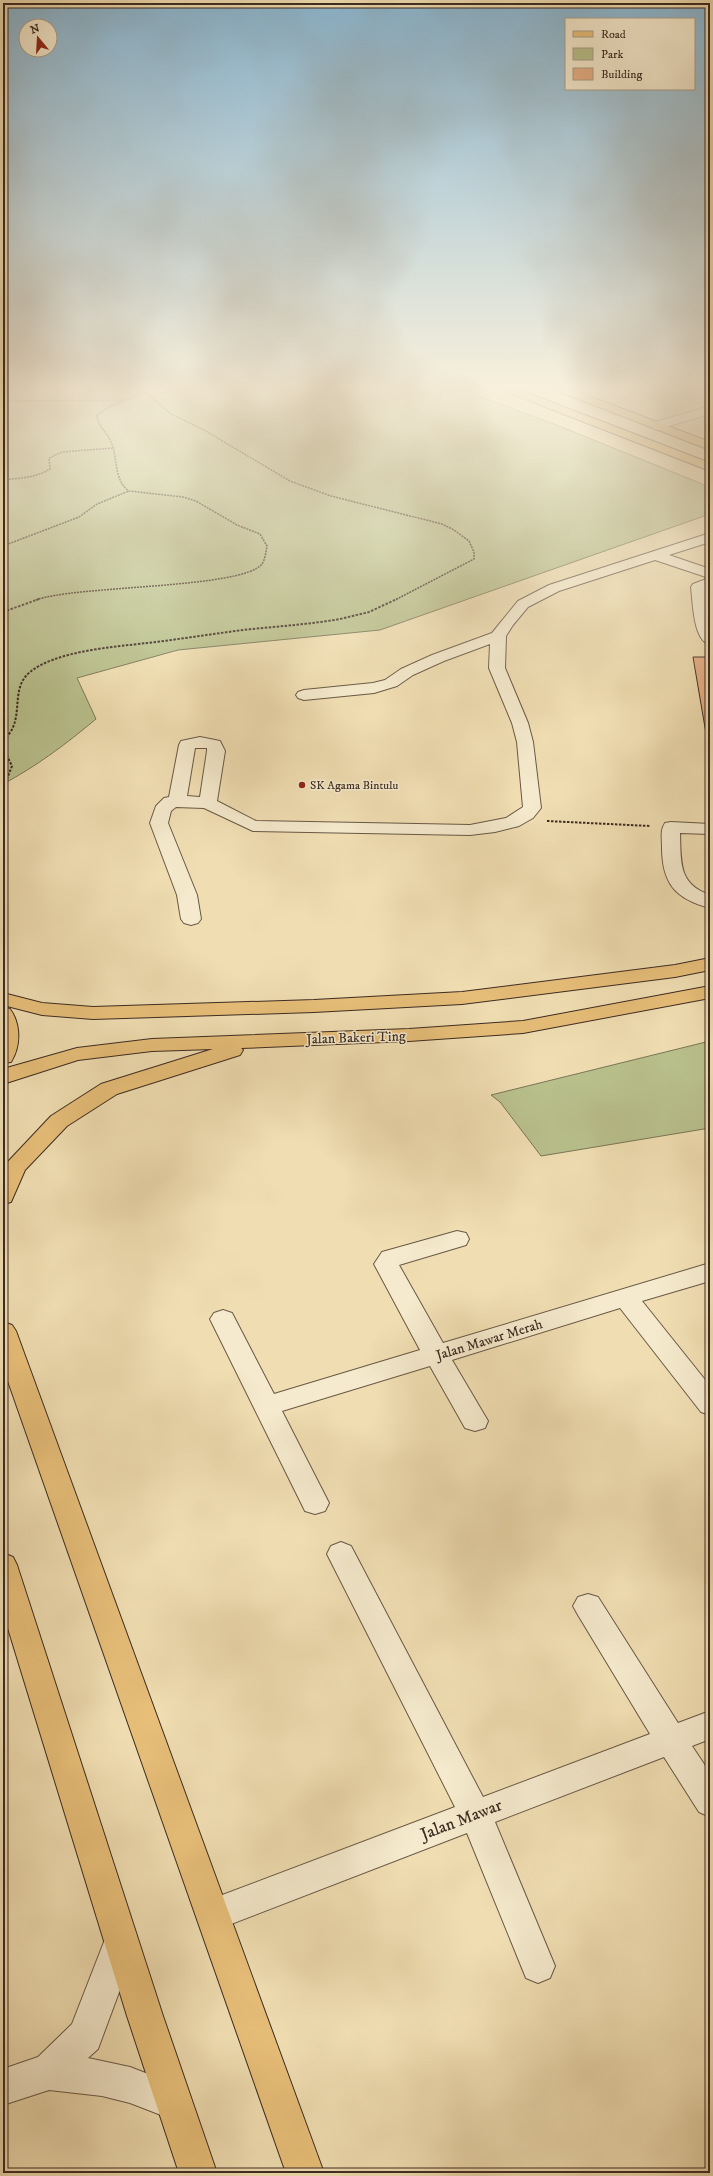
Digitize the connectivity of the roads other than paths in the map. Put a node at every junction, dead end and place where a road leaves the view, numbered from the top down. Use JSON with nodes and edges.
{"nodes":[{"id":1,"x":710,"y":537,"type":"edge"},
{"id":2,"x":656,"y":555,"type":"junction"},
{"id":3,"x":710,"y":574,"type":"edge"},
{"id":4,"x":706,"y":587,"type":"edge"},
{"id":5,"x":707,"y":617,"type":"edge"},
{"id":6,"x":498,"y":636,"type":"junction"},
{"id":7,"x":710,"y":640,"type":"edge"},
{"id":8,"x":304,"y":695,"type":"dead end"},
{"id":9,"x":177,"y":801,"type":"junction"},
{"id":10,"x":208,"y":802,"type":"junction"},
{"id":11,"x":710,"y":829,"type":"edge"},
{"id":12,"x":710,"y":902,"type":"edge"},
{"id":13,"x":191,"y":919,"type":"dead end"},
{"id":14,"x":710,"y":959,"type":"edge"},
{"id":15,"x":710,"y":964,"type":"edge"},
{"id":16,"x":675,"y":971,"type":"junction"},
{"id":17,"x":710,"y":992,"type":"edge"},
{"id":18,"x":3,"y":1000,"type":"edge"},
{"id":19,"x":3,"y":1013,"type":"edge"},
{"id":20,"x":266,"y":1041,"type":"junction"},
{"id":21,"x":3,"y":1057,"type":"edge"},
{"id":22,"x":3,"y":1077,"type":"edge"},
{"id":23,"x":3,"y":1196,"type":"edge"},
{"id":24,"x":458,"y":1239,"type":"dead end"},
{"id":25,"x":710,"y":1272,"type":"edge"},
{"id":26,"x":626,"y":1298,"type":"junction"},
{"id":27,"x":223,"y":1319,"type":"dead end"},
{"id":28,"x":3,"y":1331,"type":"edge"},
{"id":29,"x":436,"y":1355,"type":"junction"},
{"id":30,"x":710,"y":1405,"type":"edge"},
{"id":31,"x":267,"y":1406,"type":"junction"},
{"id":32,"x":475,"y":1421,"type":"dead end"},
{"id":33,"x":315,"y":1503,"type":"dead end"},
{"id":34,"x":341,"y":1554,"type":"dead end"},
{"id":35,"x":3,"y":1565,"type":"edge"},
{"id":36,"x":588,"y":1606,"type":"dead end"},
{"id":37,"x":710,"y":1725,"type":"edge"},
{"id":38,"x":672,"y":1739,"type":"junction"},
{"id":39,"x":710,"y":1802,"type":"edge"},
{"id":40,"x":476,"y":1814,"type":"junction"},
{"id":41,"x":213,"y":1915,"type":"junction"},
{"id":42,"x":121,"y":1941,"type":"junction"},
{"id":43,"x":538,"y":1966,"type":"dead end"},
{"id":44,"x":49,"y":2072,"type":"junction"},
{"id":45,"x":3,"y":2087,"type":"edge"},
{"id":46,"x":174,"y":2102,"type":"junction"},
{"id":47,"x":198,"y":2173,"type":"edge"},
{"id":48,"x":306,"y":2173,"type":"edge"}],
"edges":[{"from":1,"to":2,"type":"street"},
{"from":2,"to":3,"type":"street"},
{"from":2,"to":6,"type":"street"},
{"from":4,"to":5,"type":"street"},
{"from":5,"to":7,"type":"street"},
{"from":6,"to":8,"type":"street"},
{"from":6,"to":10,"type":"street"},
{"from":9,"to":10,"type":"street"},
{"from":9,"to":10,"type":"street"},
{"from":9,"to":13,"type":"street"},
{"from":11,"to":12,"type":"street"},
{"from":14,"to":16,"type":"street"},
{"from":15,"to":16,"type":"main road"},
{"from":16,"to":18,"type":"main road"},
{"from":17,"to":20,"type":"main road","name":"Jalan Bakeri Ting"},
{"from":19,"to":21,"type":"main road"},
{"from":20,"to":22,"type":"main road","name":"Jalan Bakeri Ting"},
{"from":20,"to":23,"type":"main road"},
{"from":24,"to":29,"type":"street"},
{"from":25,"to":26,"type":"street","name":"Jalan Mawar Merah"},
{"from":26,"to":29,"type":"street","name":"Jalan Mawar Merah"},
{"from":26,"to":30,"type":"street"},
{"from":27,"to":31,"type":"street"},
{"from":28,"to":41,"type":"main road"},
{"from":29,"to":31,"type":"street","name":"Jalan Mawar Merah"},
{"from":29,"to":32,"type":"street"},
{"from":31,"to":33,"type":"street"},
{"from":34,"to":40,"type":"street"},
{"from":35,"to":42,"type":"main road"},
{"from":36,"to":38,"type":"street"},
{"from":37,"to":38,"type":"street","name":"Jalan Mawar"},
{"from":38,"to":39,"type":"street"},
{"from":38,"to":40,"type":"street","name":"Jalan Mawar"},
{"from":40,"to":41,"type":"street","name":"Jalan Mawar"},
{"from":40,"to":43,"type":"street"},
{"from":41,"to":48,"type":"main road"},
{"from":42,"to":44,"type":"street"},
{"from":42,"to":46,"type":"main road"},
{"from":44,"to":45,"type":"street"},
{"from":44,"to":46,"type":"street"},
{"from":46,"to":47,"type":"main road"}]}
